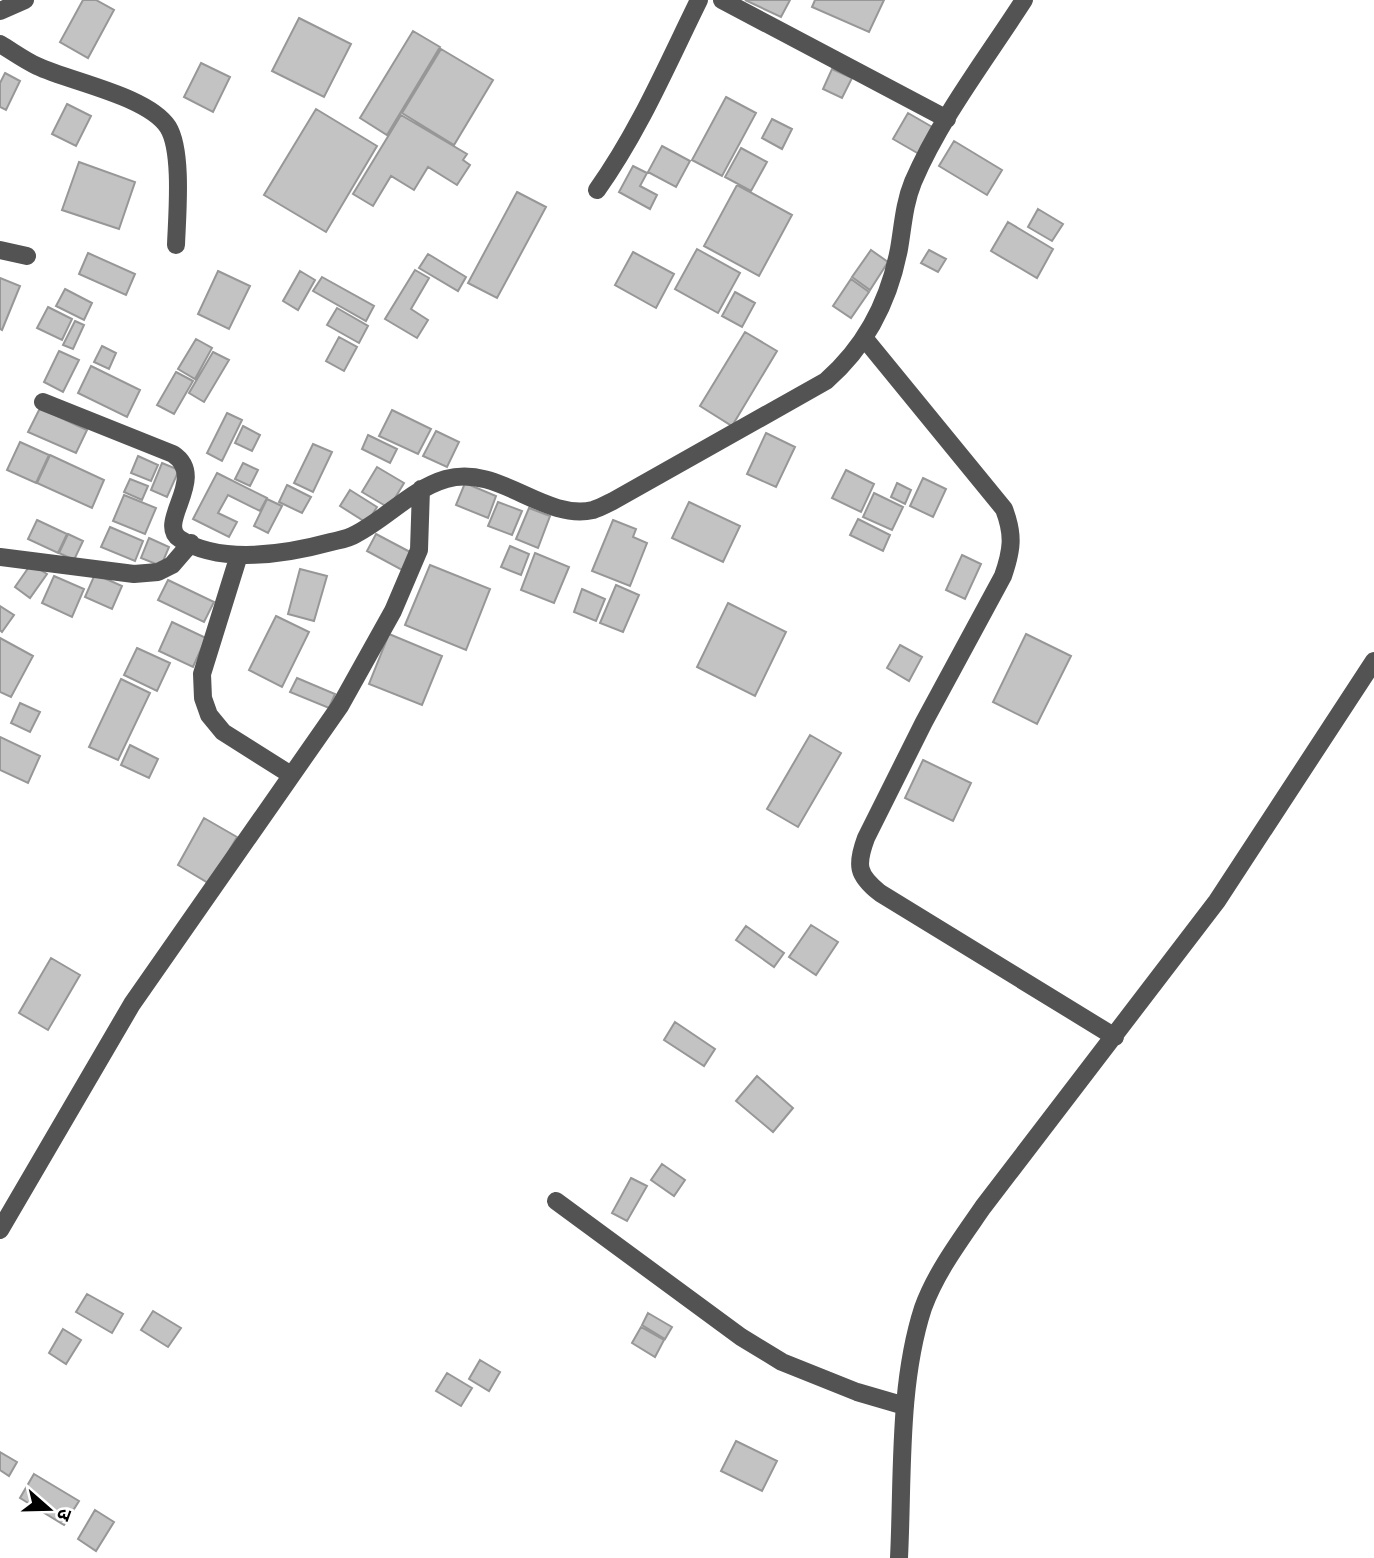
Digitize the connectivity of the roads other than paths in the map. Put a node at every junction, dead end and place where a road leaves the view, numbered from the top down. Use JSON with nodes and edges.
{"nodes":[{"id":1,"x":25,"y":0,"type":"edge"},
{"id":2,"x":699,"y":0,"type":"edge"},
{"id":3,"x":722,"y":0,"type":"edge"},
{"id":4,"x":1024,"y":0,"type":"edge"},
{"id":5,"x":0,"y":11,"type":"edge"},
{"id":6,"x":0,"y":44,"type":"edge"},
{"id":7,"x":947,"y":119,"type":"junction"},
{"id":8,"x":597,"y":190,"type":"dead end"},
{"id":9,"x":176,"y":245,"type":"dead end"},
{"id":10,"x":0,"y":250,"type":"edge"},
{"id":11,"x":27,"y":256,"type":"dead end"},
{"id":12,"x":865,"y":339,"type":"junction"},
{"id":13,"x":43,"y":402,"type":"dead end"},
{"id":14,"x":421,"y":489,"type":"junction"},
{"id":15,"x":191,"y":544,"type":"junction"},
{"id":16,"x":239,"y":555,"type":"junction"},
{"id":17,"x":0,"y":557,"type":"edge"},
{"id":18,"x":1374,"y":661,"type":"edge"},
{"id":19,"x":291,"y":775,"type":"junction"},
{"id":20,"x":1115,"y":1037,"type":"junction"},
{"id":21,"x":556,"y":1201,"type":"dead end"},
{"id":22,"x":0,"y":1230,"type":"edge"},
{"id":23,"x":905,"y":1406,"type":"junction"},
{"id":24,"x":899,"y":1558,"type":"edge"}],
"edges":[{"from":1,"to":5,"type":"street"},
{"from":2,"to":8,"type":"street"},
{"from":3,"to":7,"type":"street"},
{"from":4,"to":7,"type":"street"},
{"from":6,"to":9,"type":"street"},
{"from":7,"to":12,"type":"street"},
{"from":10,"to":11,"type":"street"},
{"from":12,"to":14,"type":"street"},
{"from":12,"to":20,"type":"street"},
{"from":13,"to":15,"type":"street"},
{"from":14,"to":16,"type":"street"},
{"from":14,"to":19,"type":"street"},
{"from":15,"to":16,"type":"street"},
{"from":15,"to":17,"type":"street"},
{"from":16,"to":19,"type":"street"},
{"from":18,"to":20,"type":"street"},
{"from":19,"to":22,"type":"street"},
{"from":20,"to":23,"type":"street"},
{"from":21,"to":23,"type":"street"},
{"from":23,"to":24,"type":"street"}]}
